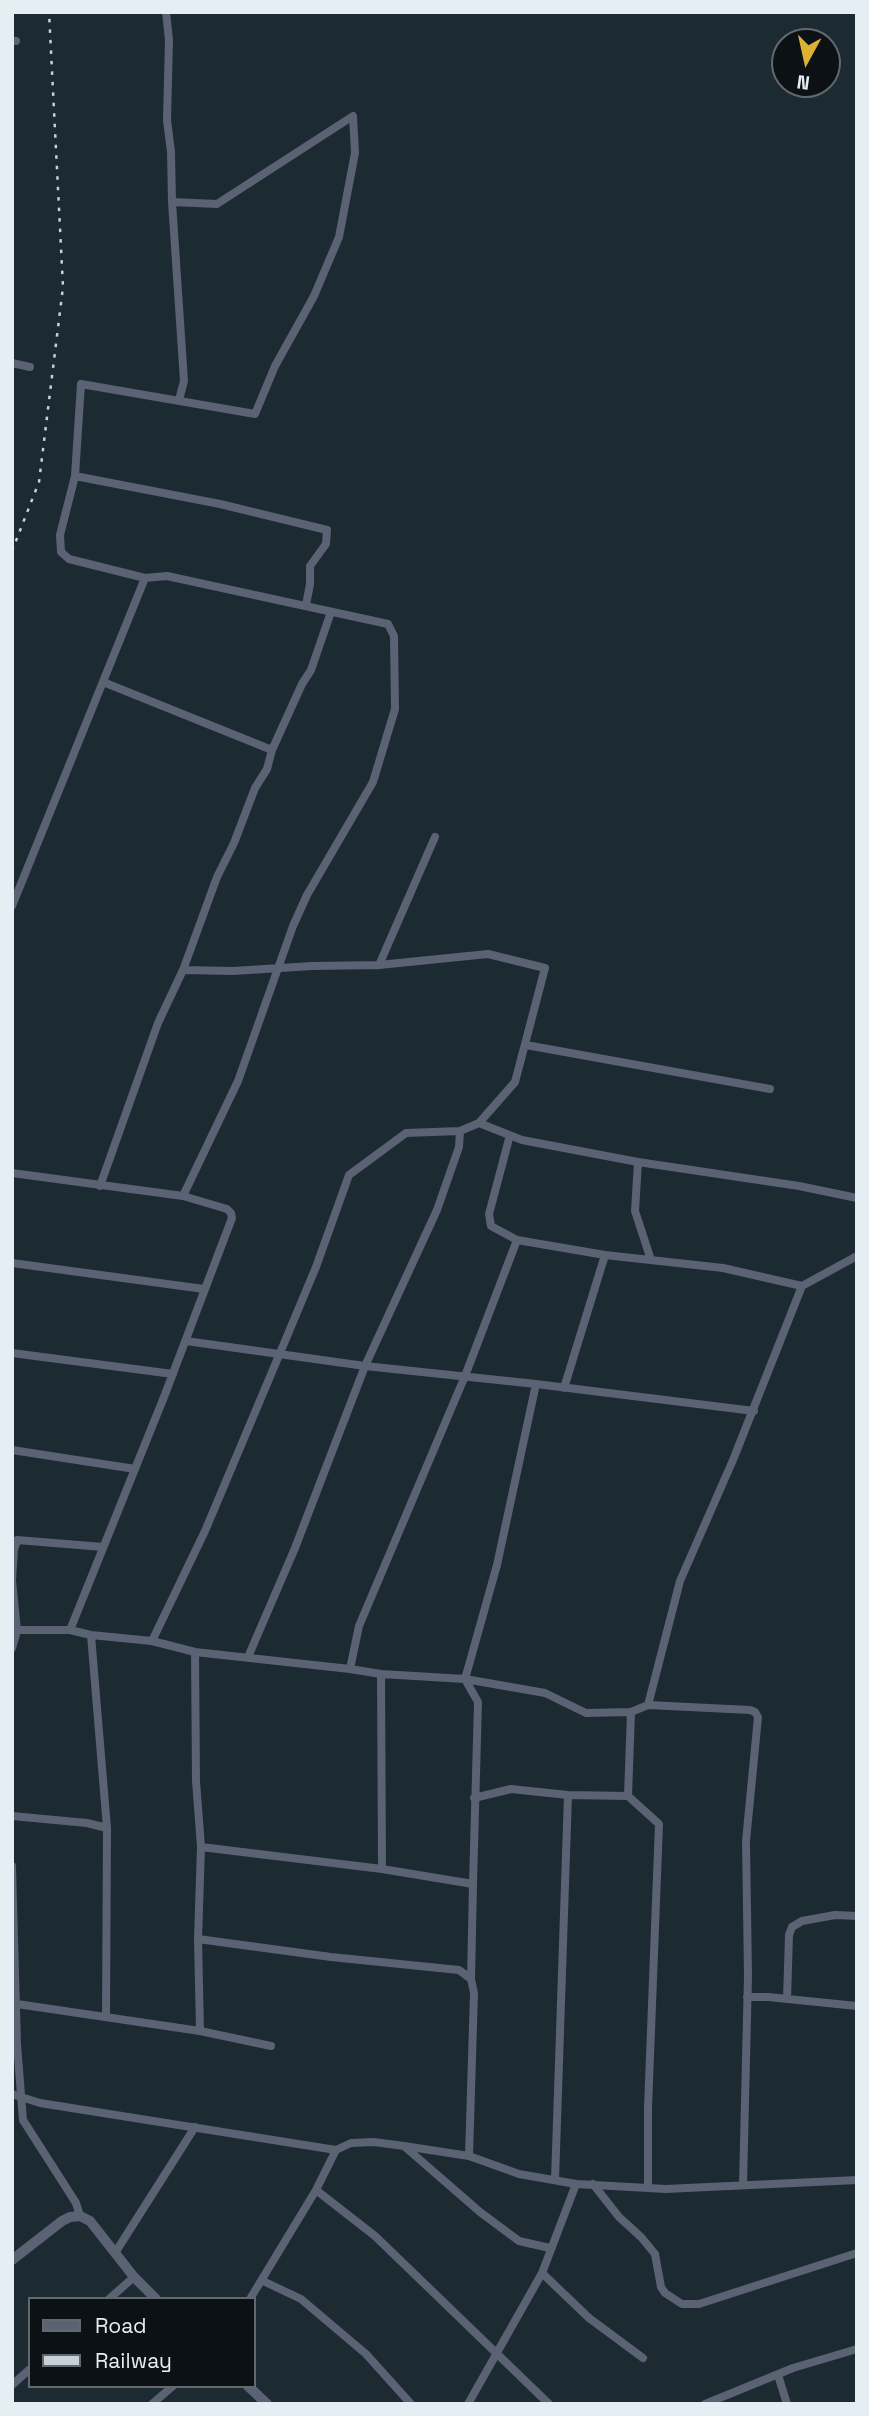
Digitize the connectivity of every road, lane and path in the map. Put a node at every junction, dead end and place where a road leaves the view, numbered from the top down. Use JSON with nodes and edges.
{"nodes":[{"id":1,"x":166,"y":12,"type":"edge"},
{"id":2,"x":172,"y":202,"type":"junction"},
{"id":3,"x":12,"y":363,"type":"edge"},
{"id":4,"x":30,"y":367,"type":"dead end"},
{"id":5,"x":179,"y":400,"type":"junction"},
{"id":6,"x":75,"y":477,"type":"junction"},
{"id":7,"x":145,"y":578,"type":"junction"},
{"id":8,"x":306,"y":605,"type":"junction"},
{"id":9,"x":331,"y":612,"type":"junction"},
{"id":10,"x":103,"y":682,"type":"junction"},
{"id":11,"x":272,"y":750,"type":"junction"},
{"id":12,"x":435,"y":837,"type":"dead end"},
{"id":13,"x":12,"y":906,"type":"edge"},
{"id":14,"x":379,"y":965,"type":"junction"},
{"id":15,"x":279,"y":968,"type":"junction"},
{"id":16,"x":183,"y":970,"type":"junction"},
{"id":17,"x":526,"y":1045,"type":"junction"},
{"id":18,"x":770,"y":1089,"type":"dead end"},
{"id":19,"x":479,"y":1123,"type":"junction"},
{"id":20,"x":460,"y":1131,"type":"junction"},
{"id":21,"x":510,"y":1135,"type":"junction"},
{"id":22,"x":638,"y":1162,"type":"junction"},
{"id":23,"x":12,"y":1173,"type":"edge"},
{"id":24,"x":100,"y":1186,"type":"junction"},
{"id":25,"x":183,"y":1196,"type":"junction"},
{"id":26,"x":857,"y":1198,"type":"edge"},
{"id":27,"x":517,"y":1240,"type":"junction"},
{"id":28,"x":605,"y":1255,"type":"junction"},
{"id":29,"x":857,"y":1256,"type":"edge"},
{"id":30,"x":651,"y":1260,"type":"junction"},
{"id":31,"x":12,"y":1264,"type":"edge"},
{"id":32,"x":802,"y":1286,"type":"junction"},
{"id":33,"x":204,"y":1289,"type":"junction"},
{"id":34,"x":186,"y":1341,"type":"junction"},
{"id":35,"x":12,"y":1353,"type":"edge"},
{"id":36,"x":280,"y":1353,"type":"junction"},
{"id":37,"x":365,"y":1366,"type":"junction"},
{"id":38,"x":173,"y":1374,"type":"junction"},
{"id":39,"x":466,"y":1376,"type":"junction"},
{"id":40,"x":536,"y":1384,"type":"junction"},
{"id":41,"x":564,"y":1388,"type":"junction"},
{"id":42,"x":754,"y":1411,"type":"junction"},
{"id":43,"x":12,"y":1450,"type":"edge"},
{"id":44,"x":135,"y":1469,"type":"junction"},
{"id":45,"x":15,"y":1539,"type":"edge"},
{"id":46,"x":103,"y":1547,"type":"junction"},
{"id":47,"x":15,"y":1630,"type":"edge"},
{"id":48,"x":70,"y":1630,"type":"junction"},
{"id":49,"x":91,"y":1635,"type":"junction"},
{"id":50,"x":152,"y":1641,"type":"junction"},
{"id":51,"x":12,"y":1648,"type":"edge"},
{"id":52,"x":195,"y":1652,"type":"junction"},
{"id":53,"x":247,"y":1657,"type":"junction"},
{"id":54,"x":350,"y":1670,"type":"junction"},
{"id":55,"x":381,"y":1674,"type":"junction"},
{"id":56,"x":465,"y":1679,"type":"junction"},
{"id":57,"x":648,"y":1705,"type":"junction"},
{"id":58,"x":631,"y":1712,"type":"junction"},
{"id":59,"x":568,"y":1795,"type":"junction"},
{"id":60,"x":628,"y":1796,"type":"junction"},
{"id":61,"x":474,"y":1798,"type":"junction"},
{"id":62,"x":12,"y":1816,"type":"edge"},
{"id":63,"x":107,"y":1828,"type":"junction"},
{"id":64,"x":201,"y":1847,"type":"junction"},
{"id":65,"x":12,"y":1866,"type":"edge"},
{"id":66,"x":382,"y":1870,"type":"junction"},
{"id":67,"x":473,"y":1884,"type":"junction"},
{"id":68,"x":13,"y":1909,"type":"edge"},
{"id":69,"x":857,"y":1916,"type":"edge"},
{"id":70,"x":198,"y":1939,"type":"junction"},
{"id":71,"x":471,"y":1979,"type":"junction"},
{"id":72,"x":747,"y":1997,"type":"junction"},
{"id":73,"x":788,"y":1999,"type":"junction"},
{"id":74,"x":17,"y":2004,"type":"junction"},
{"id":75,"x":857,"y":2006,"type":"edge"},
{"id":76,"x":106,"y":2017,"type":"junction"},
{"id":77,"x":200,"y":2031,"type":"junction"},
{"id":78,"x":271,"y":2046,"type":"dead end"},
{"id":79,"x":16,"y":2095,"type":"edge"},
{"id":80,"x":195,"y":2127,"type":"junction"},
{"id":81,"x":404,"y":2146,"type":"junction"},
{"id":82,"x":336,"y":2150,"type":"junction"},
{"id":83,"x":469,"y":2156,"type":"junction"},
{"id":84,"x":555,"y":2180,"type":"junction"},
{"id":85,"x":857,"y":2180,"type":"edge"},
{"id":86,"x":576,"y":2184,"type":"junction"},
{"id":87,"x":593,"y":2184,"type":"junction"},
{"id":88,"x":743,"y":2185,"type":"junction"},
{"id":89,"x":648,"y":2188,"type":"junction"},
{"id":90,"x":316,"y":2190,"type":"junction"},
{"id":91,"x":80,"y":2216,"type":"junction"},
{"id":92,"x":550,"y":2248,"type":"junction"},
{"id":93,"x":115,"y":2253,"type":"junction"},
{"id":94,"x":857,"y":2253,"type":"edge"},
{"id":95,"x":12,"y":2259,"type":"edge"},
{"id":96,"x":542,"y":2273,"type":"junction"},
{"id":97,"x":134,"y":2277,"type":"junction"},
{"id":98,"x":263,"y":2281,"type":"junction"},
{"id":99,"x":111,"y":2297,"type":"edge"},
{"id":100,"x":154,"y":2297,"type":"edge"},
{"id":101,"x":251,"y":2297,"type":"edge"},
{"id":102,"x":857,"y":2349,"type":"edge"},
{"id":103,"x":497,"y":2354,"type":"junction"},
{"id":104,"x":643,"y":2358,"type":"dead end"},
{"id":105,"x":28,"y":2371,"type":"edge"},
{"id":106,"x":778,"y":2375,"type":"junction"},
{"id":107,"x":12,"y":2385,"type":"edge"},
{"id":108,"x":171,"y":2388,"type":"edge"},
{"id":109,"x":250,"y":2388,"type":"edge"},
{"id":110,"x":152,"y":2404,"type":"edge"},
{"id":111,"x":267,"y":2404,"type":"edge"},
{"id":112,"x":411,"y":2404,"type":"edge"},
{"id":113,"x":468,"y":2404,"type":"edge"},
{"id":114,"x":550,"y":2404,"type":"edge"},
{"id":115,"x":705,"y":2404,"type":"edge"},
{"id":116,"x":787,"y":2404,"type":"edge"}],
"edges":[{"from":1,"to":2,"type":"street"},
{"from":2,"to":5,"type":"street"},
{"from":2,"to":5,"type":"street"},
{"from":3,"to":4,"type":"street"},
{"from":5,"to":6,"type":"street"},
{"from":6,"to":7,"type":"street"},
{"from":6,"to":8,"type":"street"},
{"from":7,"to":8,"type":"street"},
{"from":7,"to":10,"type":"street"},
{"from":8,"to":9,"type":"street"},
{"from":9,"to":11,"type":"street"},
{"from":9,"to":15,"type":"street"},
{"from":10,"to":11,"type":"street"},
{"from":10,"to":13,"type":"street"},
{"from":11,"to":16,"type":"street"},
{"from":12,"to":14,"type":"street"},
{"from":14,"to":15,"type":"street"},
{"from":14,"to":17,"type":"street"},
{"from":15,"to":16,"type":"street"},
{"from":15,"to":25,"type":"street"},
{"from":16,"to":24,"type":"street"},
{"from":17,"to":18,"type":"street"},
{"from":17,"to":19,"type":"street"},
{"from":19,"to":20,"type":"street"},
{"from":19,"to":21,"type":"street"},
{"from":20,"to":36,"type":"street"},
{"from":20,"to":37,"type":"street"},
{"from":21,"to":22,"type":"street"},
{"from":21,"to":27,"type":"street"},
{"from":22,"to":26,"type":"street"},
{"from":22,"to":30,"type":"street"},
{"from":23,"to":24,"type":"street"},
{"from":24,"to":25,"type":"street"},
{"from":25,"to":33,"type":"street"},
{"from":27,"to":28,"type":"street"},
{"from":27,"to":39,"type":"street"},
{"from":28,"to":30,"type":"street"},
{"from":28,"to":41,"type":"street"},
{"from":29,"to":32,"type":"street"},
{"from":30,"to":32,"type":"street"},
{"from":31,"to":33,"type":"street"},
{"from":32,"to":42,"type":"street"},
{"from":33,"to":34,"type":"street"},
{"from":34,"to":36,"type":"street"},
{"from":34,"to":38,"type":"street"},
{"from":35,"to":38,"type":"street"},
{"from":36,"to":37,"type":"street"},
{"from":36,"to":50,"type":"street"},
{"from":37,"to":39,"type":"street"},
{"from":37,"to":53,"type":"street"},
{"from":38,"to":44,"type":"street"},
{"from":39,"to":40,"type":"street"},
{"from":39,"to":54,"type":"street"},
{"from":40,"to":41,"type":"street"},
{"from":40,"to":56,"type":"street"},
{"from":41,"to":42,"type":"street"},
{"from":42,"to":57,"type":"street"},
{"from":43,"to":44,"type":"street"},
{"from":44,"to":46,"type":"street"},
{"from":45,"to":46,"type":"street"},
{"from":45,"to":47,"type":"street"},
{"from":46,"to":48,"type":"street"},
{"from":47,"to":48,"type":"street"},
{"from":47,"to":51,"type":"street"},
{"from":48,"to":49,"type":"street"},
{"from":49,"to":50,"type":"street"},
{"from":49,"to":63,"type":"street"},
{"from":50,"to":52,"type":"street"},
{"from":52,"to":53,"type":"street"},
{"from":52,"to":64,"type":"street"},
{"from":53,"to":54,"type":"street"},
{"from":54,"to":55,"type":"street"},
{"from":55,"to":56,"type":"street"},
{"from":55,"to":66,"type":"street"},
{"from":56,"to":58,"type":"street"},
{"from":56,"to":61,"type":"street"},
{"from":57,"to":58,"type":"street"},
{"from":57,"to":72,"type":"street"},
{"from":58,"to":60,"type":"street"},
{"from":59,"to":60,"type":"street"},
{"from":59,"to":61,"type":"street"},
{"from":59,"to":84,"type":"street"},
{"from":60,"to":89,"type":"street"},
{"from":61,"to":67,"type":"street"},
{"from":62,"to":63,"type":"street"},
{"from":63,"to":76,"type":"street"},
{"from":64,"to":66,"type":"street"},
{"from":64,"to":70,"type":"street"},
{"from":65,"to":68,"type":"street"},
{"from":66,"to":67,"type":"street"},
{"from":67,"to":71,"type":"street"},
{"from":68,"to":74,"type":"street"},
{"from":69,"to":73,"type":"street"},
{"from":70,"to":71,"type":"street"},
{"from":70,"to":77,"type":"street"},
{"from":71,"to":83,"type":"street"},
{"from":72,"to":73,"type":"street"},
{"from":72,"to":88,"type":"street"},
{"from":73,"to":75,"type":"street"},
{"from":74,"to":76,"type":"street"},
{"from":74,"to":79,"type":"street"},
{"from":76,"to":77,"type":"street"},
{"from":77,"to":78,"type":"street"},
{"from":79,"to":80,"type":"street"},
{"from":79,"to":91,"type":"street"},
{"from":80,"to":82,"type":"street"},
{"from":80,"to":93,"type":"street"},
{"from":81,"to":82,"type":"street"},
{"from":81,"to":83,"type":"street"},
{"from":81,"to":92,"type":"street"},
{"from":82,"to":90,"type":"street"},
{"from":83,"to":84,"type":"street"},
{"from":84,"to":86,"type":"street"},
{"from":85,"to":88,"type":"street"},
{"from":86,"to":87,"type":"street"},
{"from":86,"to":92,"type":"street"},
{"from":87,"to":89,"type":"street"},
{"from":87,"to":94,"type":"street"},
{"from":88,"to":89,"type":"street"},
{"from":90,"to":98,"type":"street"},
{"from":90,"to":103,"type":"street"},
{"from":91,"to":93,"type":"street"},
{"from":91,"to":95,"type":"street"},
{"from":92,"to":96,"type":"street"},
{"from":93,"to":97,"type":"street"},
{"from":96,"to":103,"type":"street"},
{"from":96,"to":104,"type":"street"},
{"from":97,"to":99,"type":"street"},
{"from":97,"to":100,"type":"street"},
{"from":98,"to":101,"type":"street"},
{"from":98,"to":112,"type":"street"},
{"from":102,"to":106,"type":"street"},
{"from":103,"to":113,"type":"street"},
{"from":103,"to":114,"type":"street"},
{"from":105,"to":107,"type":"street"},
{"from":106,"to":115,"type":"street"},
{"from":106,"to":116,"type":"street"},
{"from":108,"to":110,"type":"street"},
{"from":109,"to":111,"type":"street"}]}
